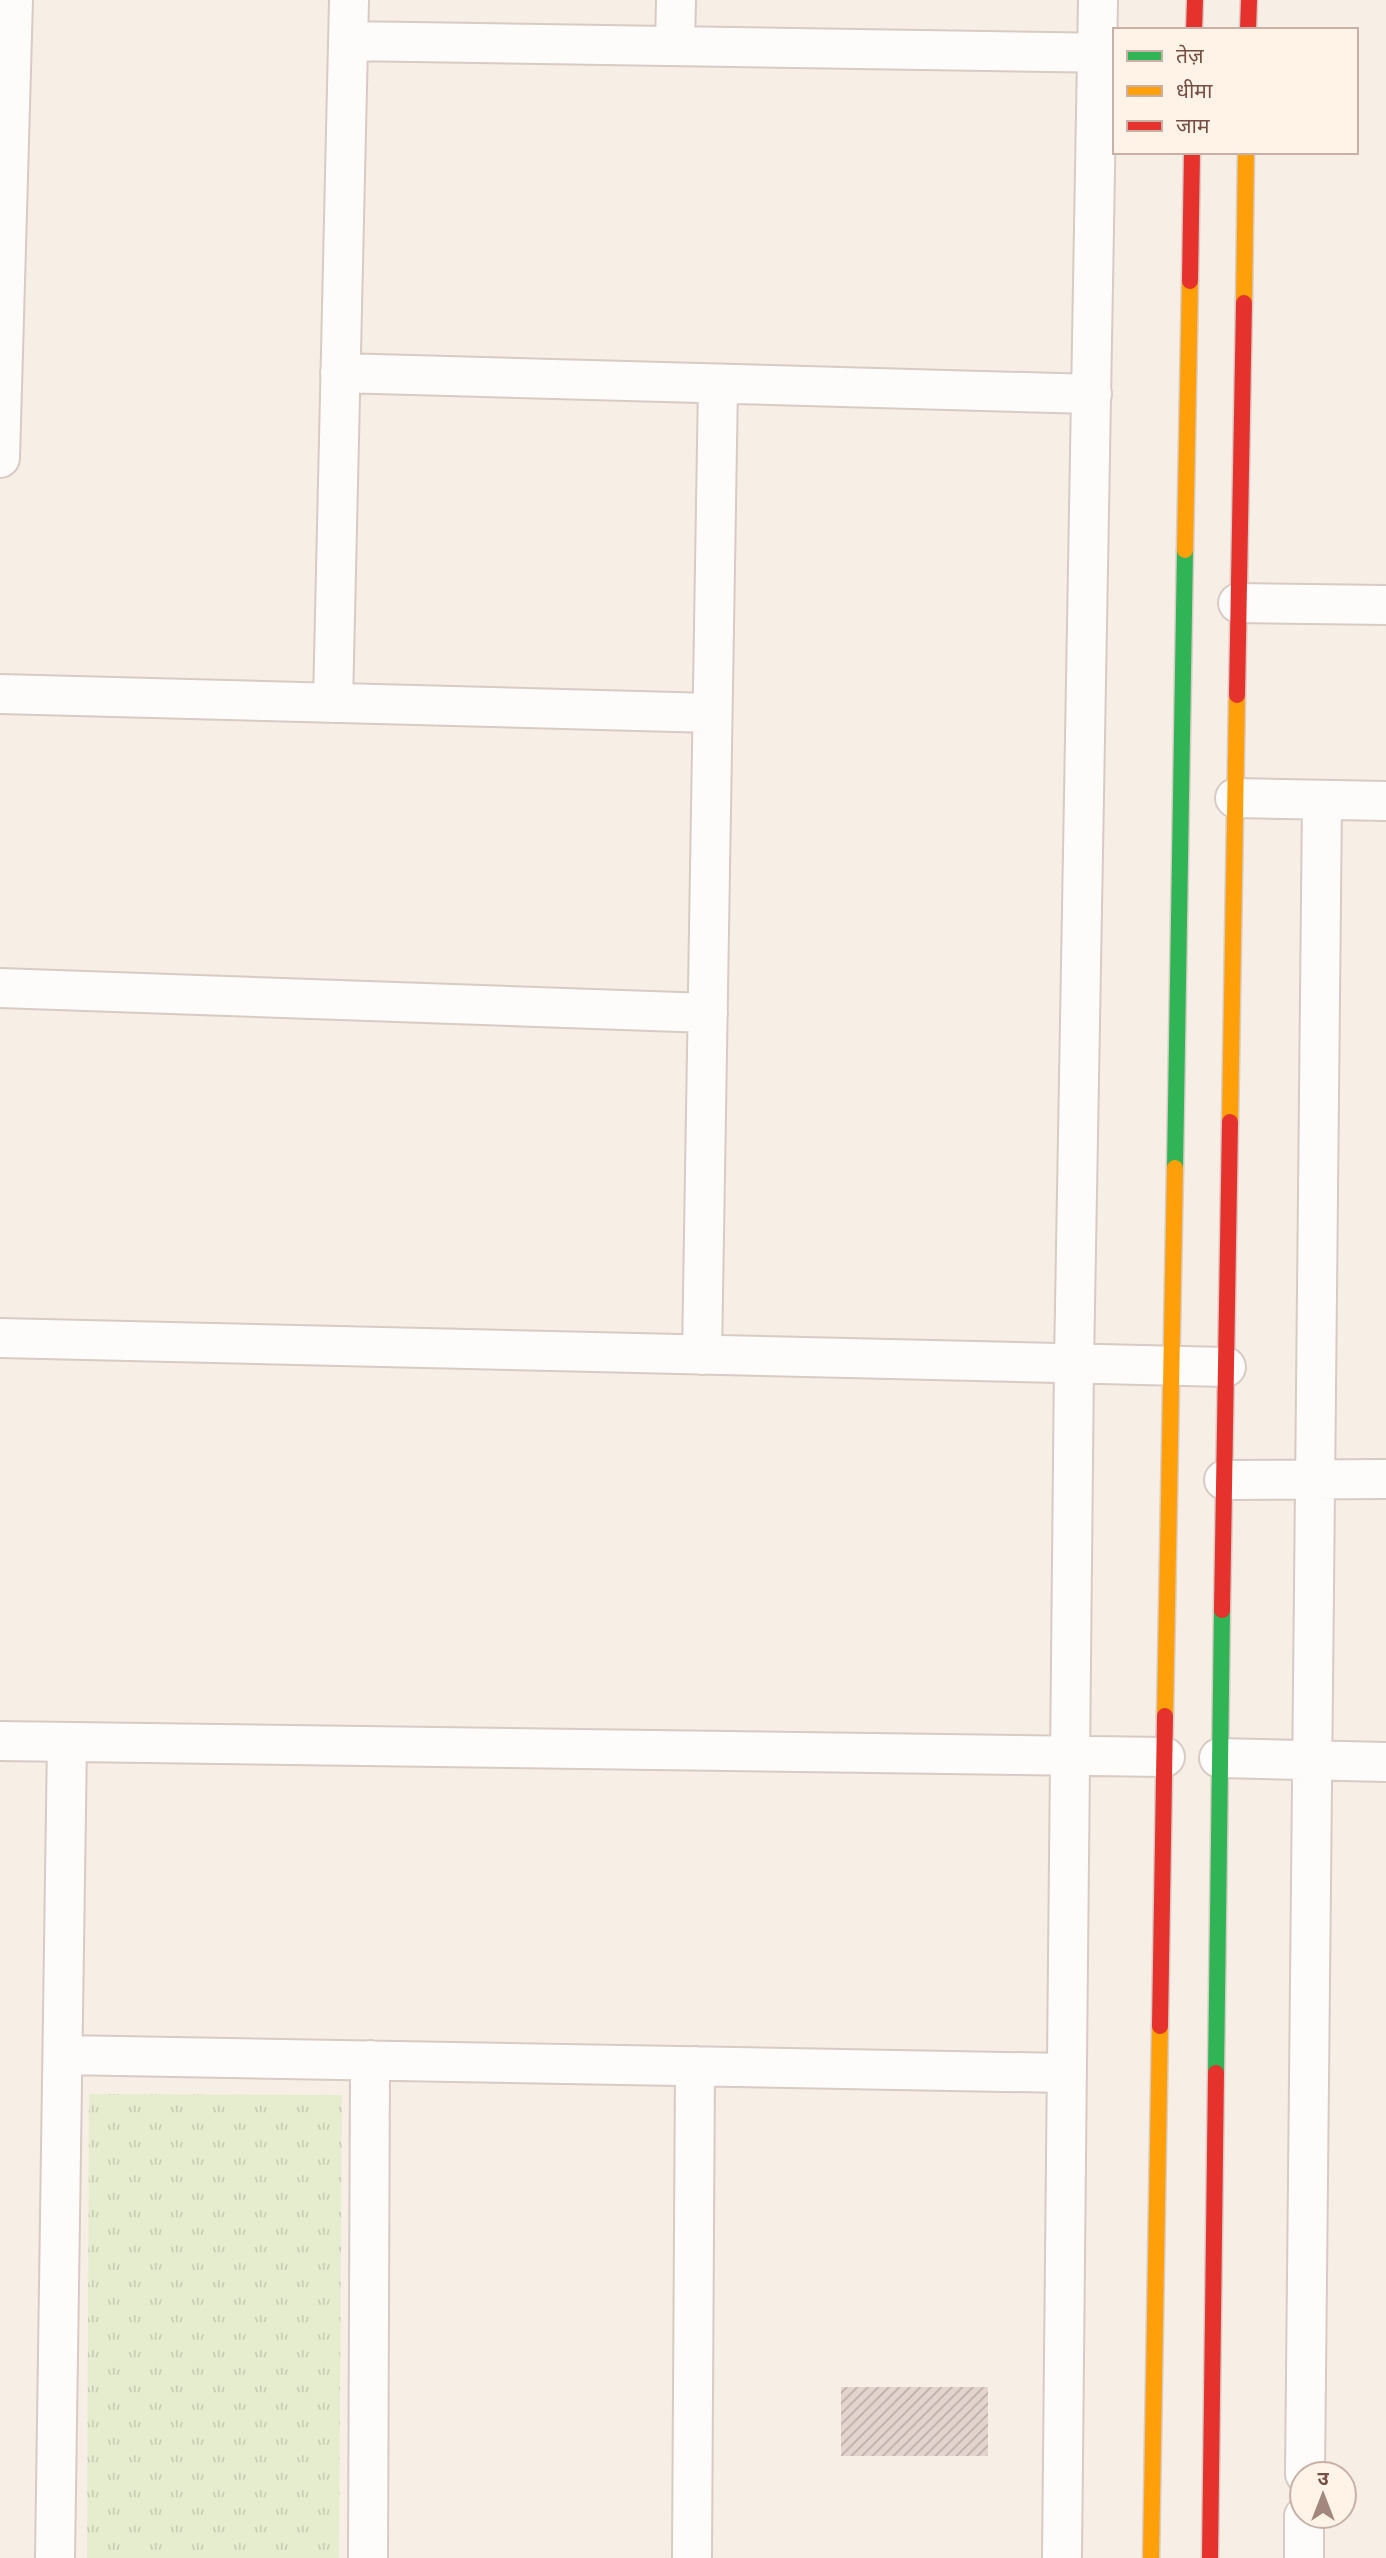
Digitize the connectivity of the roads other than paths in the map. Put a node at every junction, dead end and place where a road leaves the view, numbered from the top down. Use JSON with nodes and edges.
{"nodes":[{"id":1,"x":13,"y":0,"type":"edge"},
{"id":2,"x":349,"y":0,"type":"edge"},
{"id":3,"x":676,"y":0,"type":"edge"},
{"id":4,"x":1098,"y":0,"type":"edge"},
{"id":5,"x":1195,"y":0,"type":"edge"},
{"id":6,"x":1249,"y":0,"type":"edge"},
{"id":7,"x":1194,"y":28,"type":"edge"},
{"id":8,"x":1248,"y":28,"type":"edge"},
{"id":9,"x":348,"y":41,"type":"junction"},
{"id":10,"x":675,"y":46,"type":"junction"},
{"id":11,"x":1107,"y":53,"type":"edge"},
{"id":12,"x":4,"y":145,"type":"edge"},
{"id":13,"x":1192,"y":154,"type":"edge"},
{"id":14,"x":1246,"y":154,"type":"edge"},
{"id":15,"x":340,"y":373,"type":"junction"},
{"id":16,"x":718,"y":384,"type":"junction"},
{"id":17,"x":1092,"y":394,"type":"junction"},
{"id":18,"x":0,"y":458,"type":"edge"},
{"id":19,"x":1238,"y":603,"type":"junction"},
{"id":20,"x":1386,"y":606,"type":"edge"},
{"id":21,"x":0,"y":694,"type":"edge"},
{"id":22,"x":333,"y":703,"type":"junction"},
{"id":23,"x":712,"y":713,"type":"junction"},
{"id":24,"x":1235,"y":797,"type":"junction"},
{"id":25,"x":1322,"y":800,"type":"junction"},
{"id":26,"x":1386,"y":801,"type":"edge"},
{"id":27,"x":0,"y":988,"type":"edge"},
{"id":28,"x":708,"y":1013,"type":"junction"},
{"id":29,"x":0,"y":1338,"type":"edge"},
{"id":30,"x":702,"y":1354,"type":"junction"},
{"id":31,"x":1074,"y":1363,"type":"junction"},
{"id":32,"x":1172,"y":1366,"type":"junction"},
{"id":33,"x":1226,"y":1367,"type":"junction"},
{"id":34,"x":1315,"y":1479,"type":"junction"},
{"id":35,"x":1386,"y":1479,"type":"edge"},
{"id":36,"x":1224,"y":1480,"type":"junction"},
{"id":37,"x":0,"y":1741,"type":"edge"},
{"id":38,"x":68,"y":1742,"type":"junction"},
{"id":39,"x":1070,"y":1757,"type":"junction"},
{"id":40,"x":1165,"y":1757,"type":"junction"},
{"id":41,"x":1219,"y":1758,"type":"junction"},
{"id":42,"x":1312,"y":1761,"type":"junction"},
{"id":43,"x":1386,"y":1762,"type":"edge"},
{"id":44,"x":63,"y":2055,"type":"junction"},
{"id":45,"x":370,"y":2060,"type":"junction"},
{"id":46,"x":695,"y":2066,"type":"junction"},
{"id":47,"x":1066,"y":2073,"type":"junction"},
{"id":48,"x":1305,"y":2460,"type":"edge"},
{"id":49,"x":1304,"y":2530,"type":"edge"},
{"id":50,"x":55,"y":2558,"type":"edge"},
{"id":51,"x":368,"y":2558,"type":"edge"},
{"id":52,"x":692,"y":2558,"type":"edge"},
{"id":53,"x":1062,"y":2558,"type":"edge"},
{"id":54,"x":1151,"y":2558,"type":"edge"},
{"id":55,"x":1210,"y":2558,"type":"edge"},
{"id":56,"x":1304,"y":2558,"type":"edge"}],
"edges":[{"from":1,"to":12,"type":"street"},
{"from":2,"to":9,"type":"street"},
{"from":3,"to":10,"type":"street"},
{"from":4,"to":11,"type":"street"},
{"from":5,"to":7,"type":"street"},
{"from":6,"to":8,"type":"street"},
{"from":9,"to":10,"type":"street"},
{"from":9,"to":15,"type":"street"},
{"from":10,"to":11,"type":"street"},
{"from":11,"to":17,"type":"street"},
{"from":12,"to":18,"type":"street"},
{"from":13,"to":32,"type":"street"},
{"from":14,"to":19,"type":"street"},
{"from":15,"to":16,"type":"street"},
{"from":15,"to":22,"type":"street"},
{"from":16,"to":17,"type":"street"},
{"from":16,"to":23,"type":"street"},
{"from":17,"to":31,"type":"street"},
{"from":19,"to":20,"type":"street"},
{"from":19,"to":24,"type":"street"},
{"from":21,"to":22,"type":"street"},
{"from":22,"to":23,"type":"street"},
{"from":23,"to":28,"type":"street"},
{"from":24,"to":25,"type":"street"},
{"from":24,"to":33,"type":"street"},
{"from":25,"to":26,"type":"street"},
{"from":25,"to":34,"type":"street"},
{"from":27,"to":28,"type":"street"},
{"from":28,"to":30,"type":"street"},
{"from":29,"to":30,"type":"street"},
{"from":30,"to":31,"type":"street"},
{"from":31,"to":32,"type":"street"},
{"from":31,"to":39,"type":"street"},
{"from":32,"to":33,"type":"street"},
{"from":32,"to":40,"type":"street"},
{"from":33,"to":36,"type":"street"},
{"from":34,"to":35,"type":"street"},
{"from":34,"to":36,"type":"street"},
{"from":34,"to":42,"type":"street"},
{"from":36,"to":41,"type":"street"},
{"from":37,"to":38,"type":"street"},
{"from":38,"to":39,"type":"street"},
{"from":38,"to":44,"type":"street"},
{"from":39,"to":40,"type":"street"},
{"from":39,"to":47,"type":"street"},
{"from":40,"to":54,"type":"street"},
{"from":41,"to":42,"type":"street"},
{"from":41,"to":55,"type":"street"},
{"from":42,"to":43,"type":"street"},
{"from":42,"to":48,"type":"street"},
{"from":44,"to":45,"type":"street"},
{"from":44,"to":50,"type":"street"},
{"from":45,"to":46,"type":"street"},
{"from":45,"to":51,"type":"street"},
{"from":46,"to":47,"type":"street"},
{"from":46,"to":52,"type":"street"},
{"from":47,"to":53,"type":"street"},
{"from":49,"to":56,"type":"street"}]}
